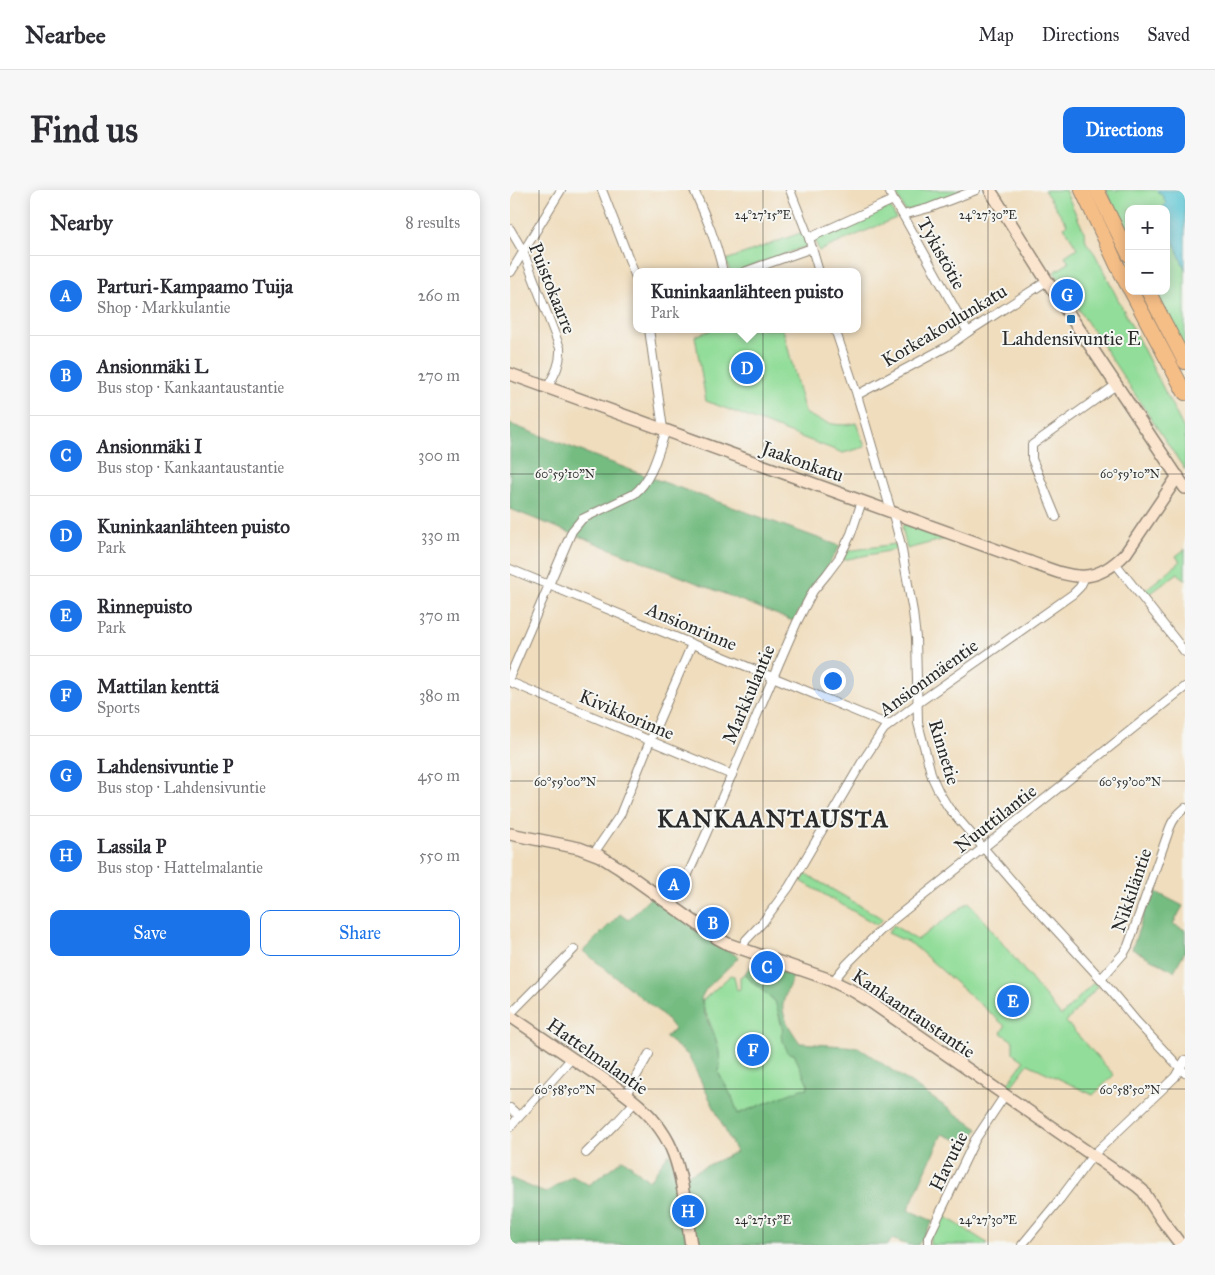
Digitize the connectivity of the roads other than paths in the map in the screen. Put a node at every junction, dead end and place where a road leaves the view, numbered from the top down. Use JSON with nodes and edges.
{"nodes":[{"id":1,"x":561,"y":190,"type":"edge"},
{"id":2,"x":602,"y":190,"type":"edge"},
{"id":3,"x":694,"y":190,"type":"edge"},
{"id":4,"x":790,"y":190,"type":"edge"},
{"id":5,"x":888,"y":190,"type":"edge"},
{"id":6,"x":976,"y":190,"type":"edge"},
{"id":7,"x":990,"y":190,"type":"edge"},
{"id":8,"x":1082,"y":190,"type":"edge"},
{"id":9,"x":1097,"y":190,"type":"edge"},
{"id":10,"x":892,"y":200,"type":"junction"},
{"id":11,"x":903,"y":215,"type":"junction"},
{"id":12,"x":510,"y":229,"type":"edge"},
{"id":13,"x":809,"y":238,"type":"junction"},
{"id":14,"x":812,"y":248,"type":"junction"},
{"id":15,"x":1127,"y":250,"type":"edge"},
{"id":16,"x":523,"y":251,"type":"junction"},
{"id":17,"x":722,"y":268,"type":"edge"},
{"id":18,"x":755,"y":268,"type":"edge"},
{"id":19,"x":818,"y":268,"type":"edge"},
{"id":20,"x":633,"y":270,"type":"edge"},
{"id":21,"x":511,"y":272,"type":"edge"},
{"id":22,"x":1125,"y":280,"type":"edge"},
{"id":23,"x":1047,"y":282,"type":"junction"},
{"id":24,"x":1133,"y":295,"type":"edge"},
{"id":25,"x":1150,"y":295,"type":"edge"},
{"id":26,"x":968,"y":332,"type":"junction"},
{"id":27,"x":650,"y":333,"type":"edge"},
{"id":28,"x":836,"y":333,"type":"edge"},
{"id":29,"x":1185,"y":362,"type":"edge"},
{"id":30,"x":510,"y":374,"type":"edge"},
{"id":31,"x":1116,"y":385,"type":"junction"},
{"id":32,"x":547,"y":388,"type":"junction"},
{"id":33,"x":1185,"y":393,"type":"edge"},
{"id":34,"x":857,"y":395,"type":"junction"},
{"id":35,"x":665,"y":430,"type":"junction"},
{"id":36,"x":1178,"y":476,"type":"junction"},
{"id":37,"x":1185,"y":488,"type":"edge"},
{"id":38,"x":862,"y":501,"type":"junction"},
{"id":39,"x":891,"y":511,"type":"junction"},
{"id":40,"x":1056,"y":517,"type":"dead end"},
{"id":41,"x":1115,"y":563,"type":"junction"},
{"id":42,"x":510,"y":569,"type":"edge"},
{"id":43,"x":1085,"y":577,"type":"junction"},
{"id":44,"x":549,"y":585,"type":"junction"},
{"id":45,"x":692,"y":644,"type":"junction"},
{"id":46,"x":1185,"y":652,"type":"edge"},
{"id":47,"x":510,"y":676,"type":"edge"},
{"id":48,"x":772,"y":678,"type":"junction"},
{"id":49,"x":510,"y":682,"type":"edge"},
{"id":50,"x":1185,"y":687,"type":"edge"},
{"id":51,"x":918,"y":703,"type":"junction"},
{"id":52,"x":889,"y":725,"type":"junction"},
{"id":53,"x":650,"y":741,"type":"junction"},
{"id":54,"x":732,"y":774,"type":"junction"},
{"id":55,"x":1185,"y":808,"type":"edge"},
{"id":56,"x":510,"y":834,"type":"edge"},
{"id":57,"x":983,"y":848,"type":"junction"},
{"id":58,"x":594,"y":853,"type":"junction"},
{"id":59,"x":673,"y":906,"type":"junction"},
{"id":60,"x":742,"y":948,"type":"junction"},
{"id":61,"x":574,"y":949,"type":"dead end"},
{"id":62,"x":1101,"y":979,"type":"junction"},
{"id":63,"x":833,"y":981,"type":"junction"},
{"id":64,"x":510,"y":1015,"type":"edge"},
{"id":65,"x":649,"y":1054,"type":"dead end"},
{"id":66,"x":572,"y":1058,"type":"junction"},
{"id":67,"x":1185,"y":1060,"type":"edge"},
{"id":68,"x":1183,"y":1071,"type":"edge"},
{"id":69,"x":1005,"y":1095,"type":"junction"},
{"id":70,"x":630,"y":1098,"type":"junction"},
{"id":71,"x":510,"y":1108,"type":"edge"},
{"id":72,"x":519,"y":1116,"type":"junction"},
{"id":73,"x":510,"y":1127,"type":"edge"},
{"id":74,"x":586,"y":1153,"type":"dead end"},
{"id":75,"x":1093,"y":1155,"type":"junction"},
{"id":76,"x":1176,"y":1243,"type":"edge"},
{"id":77,"x":690,"y":1245,"type":"edge"},
{"id":78,"x":928,"y":1245,"type":"edge"},
{"id":79,"x":1022,"y":1245,"type":"edge"}],
"edges":[{"from":1,"to":16,"type":"street"},
{"from":2,"to":20,"type":"street"},
{"from":3,"to":17,"type":"street"},
{"from":4,"to":13,"type":"street"},
{"from":5,"to":10,"type":"street","name":"Tykistötie"},
{"from":6,"to":11,"type":"street"},
{"from":7,"to":23,"type":"street"},
{"from":8,"to":22,"type":"highway"},
{"from":9,"to":15,"type":"highway"},
{"from":10,"to":11,"type":"street","name":"Tykistötie"},
{"from":10,"to":13,"type":"street"},
{"from":11,"to":26,"type":"street","name":"Tykistötie"},
{"from":12,"to":16,"type":"street","name":"Puistokaarre"},
{"from":13,"to":14,"type":"street"},
{"from":14,"to":18,"type":"street"},
{"from":14,"to":19,"type":"street"},
{"from":16,"to":21,"type":"street"},
{"from":16,"to":32,"type":"street","name":"Puistokaarre"},
{"from":23,"to":26,"type":"street","name":"Korkeakoulunkatu"},
{"from":23,"to":31,"type":"street"},
{"from":24,"to":33,"type":"highway"},
{"from":25,"to":29,"type":"highway"},
{"from":26,"to":34,"type":"street","name":"Korkeakoulunkatu"},
{"from":27,"to":35,"type":"street"},
{"from":28,"to":34,"type":"street","name":"Rinnetie"},
{"from":30,"to":32,"type":"street","name":"Jaakonkatu"},
{"from":31,"to":36,"type":"street"},
{"from":31,"to":40,"type":"street"},
{"from":32,"to":35,"type":"street","name":"Jaakonkatu"},
{"from":34,"to":39,"type":"street","name":"Rinnetie"},
{"from":35,"to":38,"type":"street","name":"Jaakonkatu"},
{"from":35,"to":44,"type":"street"},
{"from":36,"to":37,"type":"street"},
{"from":36,"to":41,"type":"street","name":"Ansionmäentie"},
{"from":38,"to":39,"type":"street","name":"Jaakonkatu"},
{"from":38,"to":48,"type":"street","name":"Markkulantie"},
{"from":39,"to":43,"type":"street","name":"Jaakonkatu"},
{"from":39,"to":51,"type":"street","name":"Rinnetie"},
{"from":41,"to":43,"type":"street","name":"Ansionmäentie"},
{"from":41,"to":46,"type":"street"},
{"from":42,"to":44,"type":"street","name":"Ansionrinne"},
{"from":43,"to":51,"type":"street","name":"Ansionmäentie"},
{"from":44,"to":45,"type":"street","name":"Ansionrinne"},
{"from":44,"to":47,"type":"street"},
{"from":45,"to":48,"type":"street","name":"Ansionrinne"},
{"from":45,"to":53,"type":"street"},
{"from":48,"to":52,"type":"street","name":"Ansionrinne"},
{"from":48,"to":54,"type":"street","name":"Markkulantie"},
{"from":49,"to":53,"type":"street","name":"Kivikkorinne"},
{"from":50,"to":57,"type":"street","name":"Nuuttilantie"},
{"from":51,"to":52,"type":"street","name":"Ansionmäentie"},
{"from":51,"to":57,"type":"street","name":"Rinnetie"},
{"from":52,"to":60,"type":"street","name":"Ansionmäentie"},
{"from":53,"to":54,"type":"street","name":"Kivikkorinne"},
{"from":53,"to":58,"type":"street"},
{"from":54,"to":59,"type":"street","name":"Markkulantie"},
{"from":55,"to":62,"type":"street","name":"Nikkiläntie"},
{"from":56,"to":58,"type":"street","name":"Kankaantaustantie"},
{"from":57,"to":62,"type":"street","name":"Rinnetie"},
{"from":57,"to":63,"type":"street","name":"Nuuttilantie"},
{"from":58,"to":59,"type":"street","name":"Kankaantaustantie"},
{"from":59,"to":60,"type":"street","name":"Kankaantaustantie"},
{"from":60,"to":63,"type":"street","name":"Kankaantaustantie"},
{"from":61,"to":64,"type":"street"},
{"from":62,"to":68,"type":"street","name":"Rinnetie"},
{"from":63,"to":69,"type":"street","name":"Kankaantaustantie"},
{"from":64,"to":66,"type":"street","name":"Hattelmalantie"},
{"from":65,"to":70,"type":"street"},
{"from":66,"to":70,"type":"street","name":"Hattelmalantie"},
{"from":66,"to":72,"type":"street"},
{"from":67,"to":68,"type":"street"},
{"from":68,"to":75,"type":"street"},
{"from":69,"to":75,"type":"street","name":"Kankaantaustantie"},
{"from":69,"to":78,"type":"street","name":"Havutie"},
{"from":70,"to":74,"type":"street"},
{"from":70,"to":77,"type":"street","name":"Hattelmalantie"},
{"from":71,"to":72,"type":"street"},
{"from":72,"to":73,"type":"street"},
{"from":75,"to":76,"type":"street","name":"Kankaantaustantie"},
{"from":75,"to":79,"type":"street"}]}
